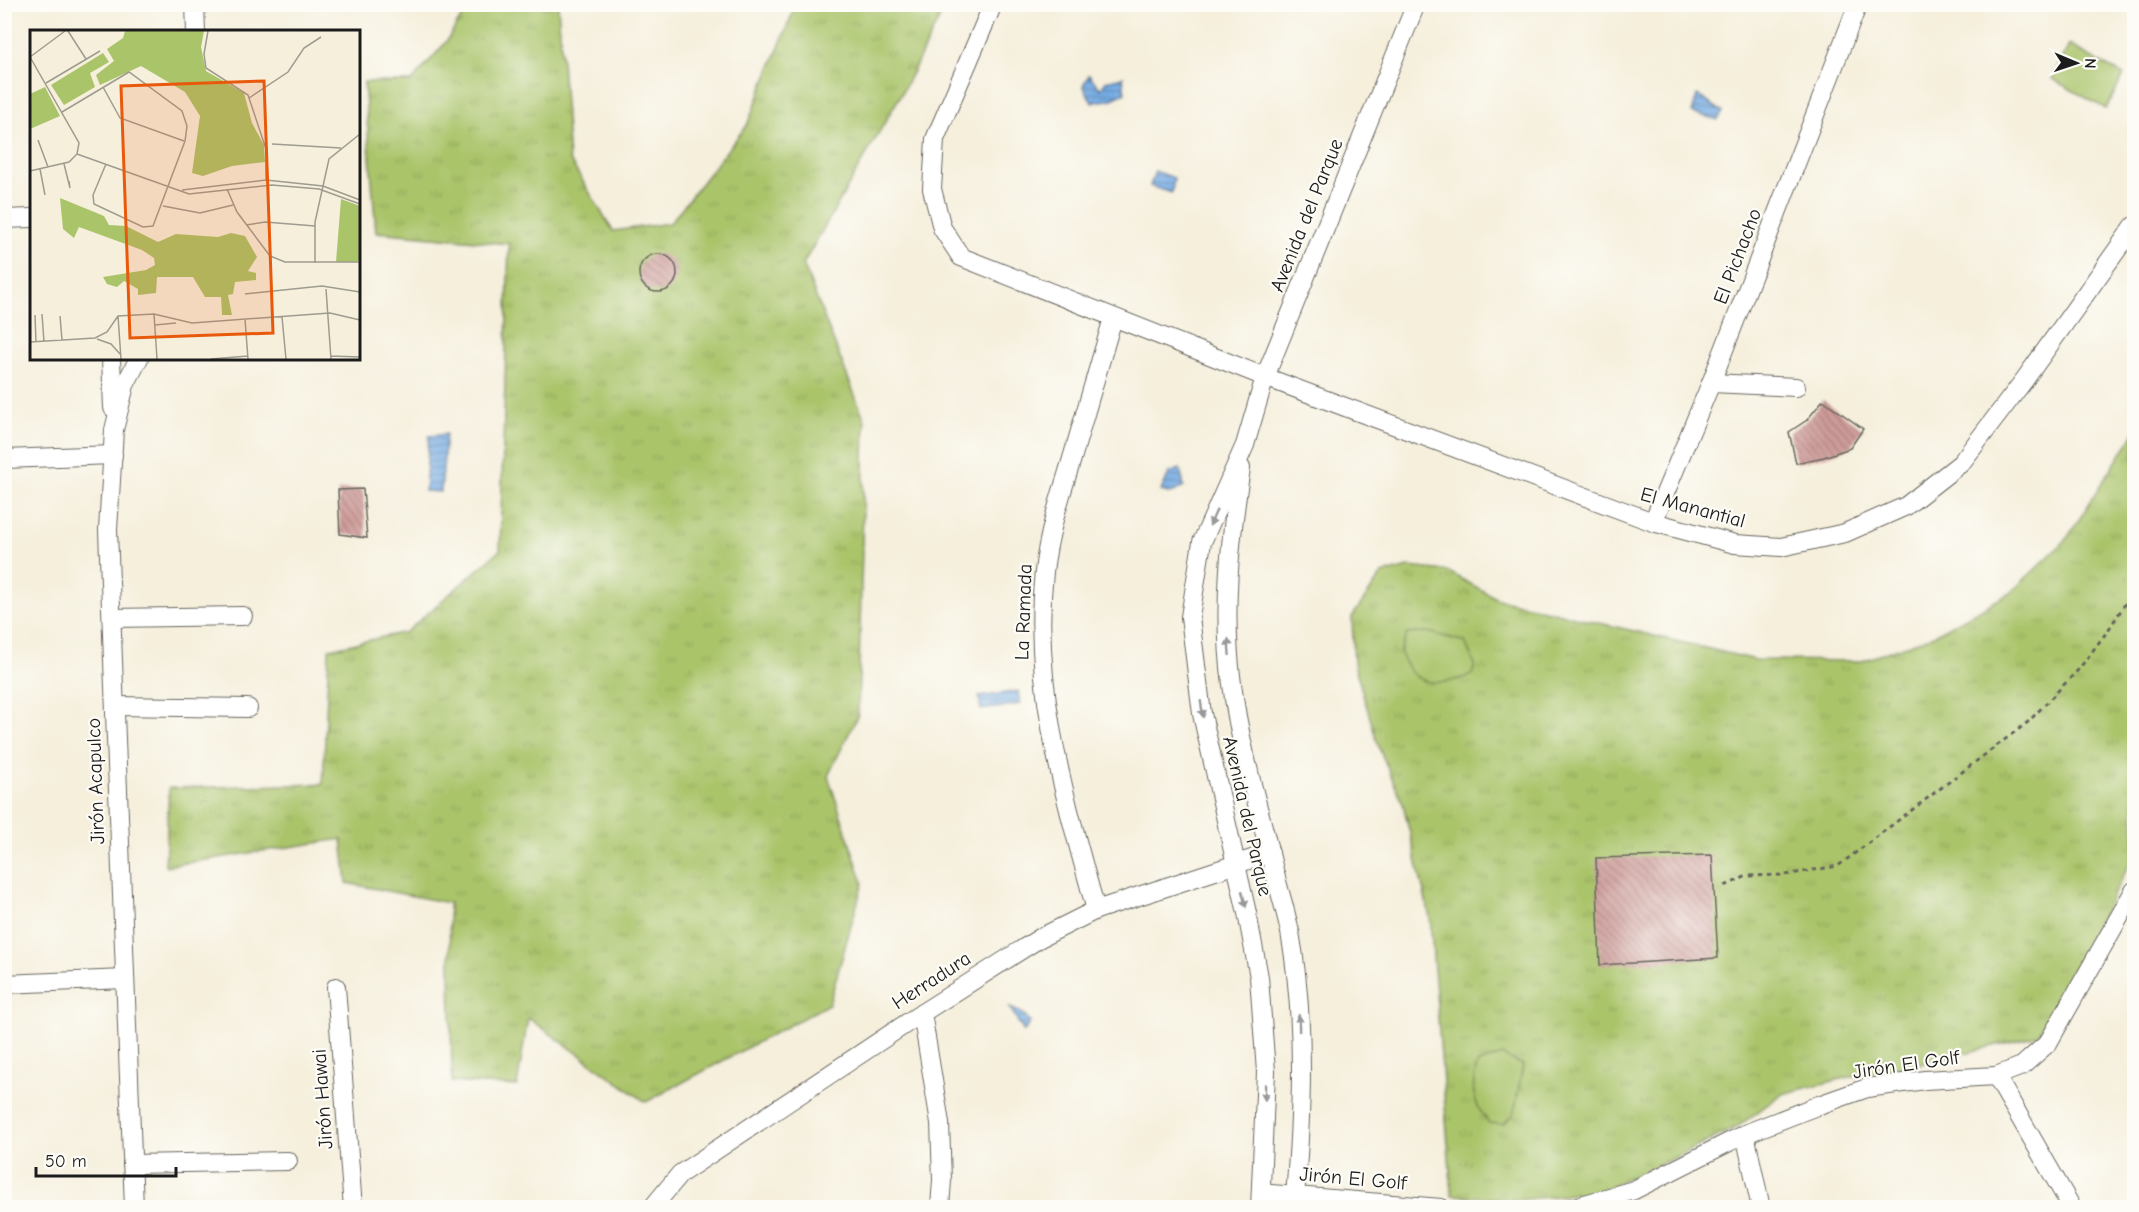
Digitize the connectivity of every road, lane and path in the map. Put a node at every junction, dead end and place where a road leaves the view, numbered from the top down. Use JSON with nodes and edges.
{"nodes":[{"id":1,"x":195,"y":4,"type":"edge"},
{"id":2,"x":993,"y":4,"type":"edge"},
{"id":3,"x":1416,"y":4,"type":"edge"},
{"id":4,"x":1858,"y":4,"type":"edge"},
{"id":5,"x":196,"y":30,"type":"edge"},
{"id":6,"x":30,"y":218,"type":"edge"},
{"id":7,"x":4,"y":219,"type":"edge"},
{"id":8,"x":2134,"y":226,"type":"edge"},
{"id":9,"x":1113,"y":318,"type":"junction"},
{"id":10,"x":111,"y":360,"type":"edge"},
{"id":11,"x":138,"y":360,"type":"edge"},
{"id":12,"x":1265,"y":377,"type":"junction"},
{"id":13,"x":1711,"y":383,"type":"junction"},
{"id":14,"x":1796,"y":387,"type":"dead end"},
{"id":15,"x":114,"y":430,"type":"junction"},
{"id":16,"x":1245,"y":445,"type":"junction"},
{"id":17,"x":112,"y":455,"type":"junction"},
{"id":18,"x":4,"y":459,"type":"edge"},
{"id":19,"x":1653,"y":522,"type":"junction"},
{"id":20,"x":2134,"y":590,"type":"edge"},
{"id":21,"x":243,"y":616,"type":"dead end"},
{"id":22,"x":112,"y":618,"type":"junction"},
{"id":23,"x":115,"y":706,"type":"junction"},
{"id":24,"x":248,"y":708,"type":"dead end"},
{"id":25,"x":1270,"y":853,"type":"junction"},
{"id":26,"x":1236,"y":864,"type":"junction"},
{"id":27,"x":1725,"y":886,"type":"dead end"},
{"id":28,"x":2134,"y":891,"type":"edge"},
{"id":29,"x":1096,"y":910,"type":"junction"},
{"id":30,"x":125,"y":979,"type":"junction"},
{"id":31,"x":4,"y":984,"type":"edge"},
{"id":32,"x":336,"y":987,"type":"dead end"},
{"id":33,"x":922,"y":1013,"type":"junction"},
{"id":34,"x":1996,"y":1076,"type":"junction"},
{"id":35,"x":1745,"y":1134,"type":"junction"},
{"id":36,"x":288,"y":1161,"type":"dead end"},
{"id":37,"x":132,"y":1164,"type":"junction"},
{"id":38,"x":1634,"y":1190,"type":"junction"},
{"id":39,"x":1261,"y":1200,"type":"edge"},
{"id":40,"x":1294,"y":1202,"type":"edge"},
{"id":41,"x":134,"y":1208,"type":"edge"},
{"id":42,"x":353,"y":1208,"type":"edge"},
{"id":43,"x":652,"y":1208,"type":"edge"},
{"id":44,"x":940,"y":1208,"type":"edge"},
{"id":45,"x":1441,"y":1208,"type":"edge"},
{"id":46,"x":1571,"y":1208,"type":"edge"},
{"id":47,"x":1627,"y":1208,"type":"edge"},
{"id":48,"x":1761,"y":1208,"type":"edge"},
{"id":49,"x":2072,"y":1208,"type":"edge"}],
"edges":[{"from":1,"to":5,"type":"street"},
{"from":2,"to":9,"type":"street","name":"El Manantial"},
{"from":3,"to":12,"type":"street","name":"Avenida del Parque"},
{"from":4,"to":13,"type":"street","name":"El Pichacho"},
{"from":6,"to":7,"type":"street"},
{"from":8,"to":19,"type":"street","name":"El Manantial"},
{"from":9,"to":12,"type":"street","name":"El Manantial"},
{"from":9,"to":29,"type":"street","name":"La Ramada"},
{"from":10,"to":15,"type":"street"},
{"from":11,"to":15,"type":"street","name":"Jirón Acapulco"},
{"from":12,"to":16,"type":"street","name":"Avenida del Parque"},
{"from":12,"to":19,"type":"street","name":"El Manantial"},
{"from":13,"to":14,"type":"street"},
{"from":13,"to":19,"type":"street","name":"El Pichacho"},
{"from":15,"to":17,"type":"street","name":"Jirón Acapulco"},
{"from":25,"to":16,"type":"street","name":"Avenida del Parque","one_way":true},
{"from":16,"to":26,"type":"street","name":"Avenida del Parque","one_way":true},
{"from":17,"to":18,"type":"street"},
{"from":17,"to":22,"type":"street","name":"Jirón Acapulco"},
{"from":20,"to":27,"type":"path"},
{"from":21,"to":22,"type":"street"},
{"from":22,"to":23,"type":"street","name":"Jirón Acapulco"},
{"from":23,"to":24,"type":"street"},
{"from":23,"to":30,"type":"street","name":"Jirón Acapulco"},
{"from":25,"to":26,"type":"street","name":"Herradura"},
{"from":40,"to":25,"type":"street","name":"Avenida del Parque","one_way":true},
{"from":26,"to":29,"type":"street","name":"Herradura"},
{"from":26,"to":39,"type":"street","name":"Avenida del Parque","one_way":true},
{"from":28,"to":34,"type":"street","name":"Jirón El Golf"},
{"from":29,"to":33,"type":"street","name":"Herradura"},
{"from":30,"to":31,"type":"street"},
{"from":30,"to":37,"type":"street","name":"Jirón Acapulco"},
{"from":32,"to":42,"type":"street","name":"Jirón Hawai"},
{"from":33,"to":43,"type":"street","name":"Herradura"},
{"from":33,"to":44,"type":"street"},
{"from":34,"to":35,"type":"street","name":"Jirón El Golf"},
{"from":34,"to":49,"type":"street"},
{"from":35,"to":38,"type":"street","name":"Jirón El Golf"},
{"from":35,"to":48,"type":"street"},
{"from":36,"to":37,"type":"street"},
{"from":37,"to":41,"type":"street","name":"Jirón Acapulco"},
{"from":38,"to":46,"type":"street","name":"Jirón El Golf"},
{"from":38,"to":47,"type":"street"},
{"from":39,"to":40,"type":"street","name":"Jirón El Golf"},
{"from":40,"to":45,"type":"street","name":"Jirón El Golf"}]}
